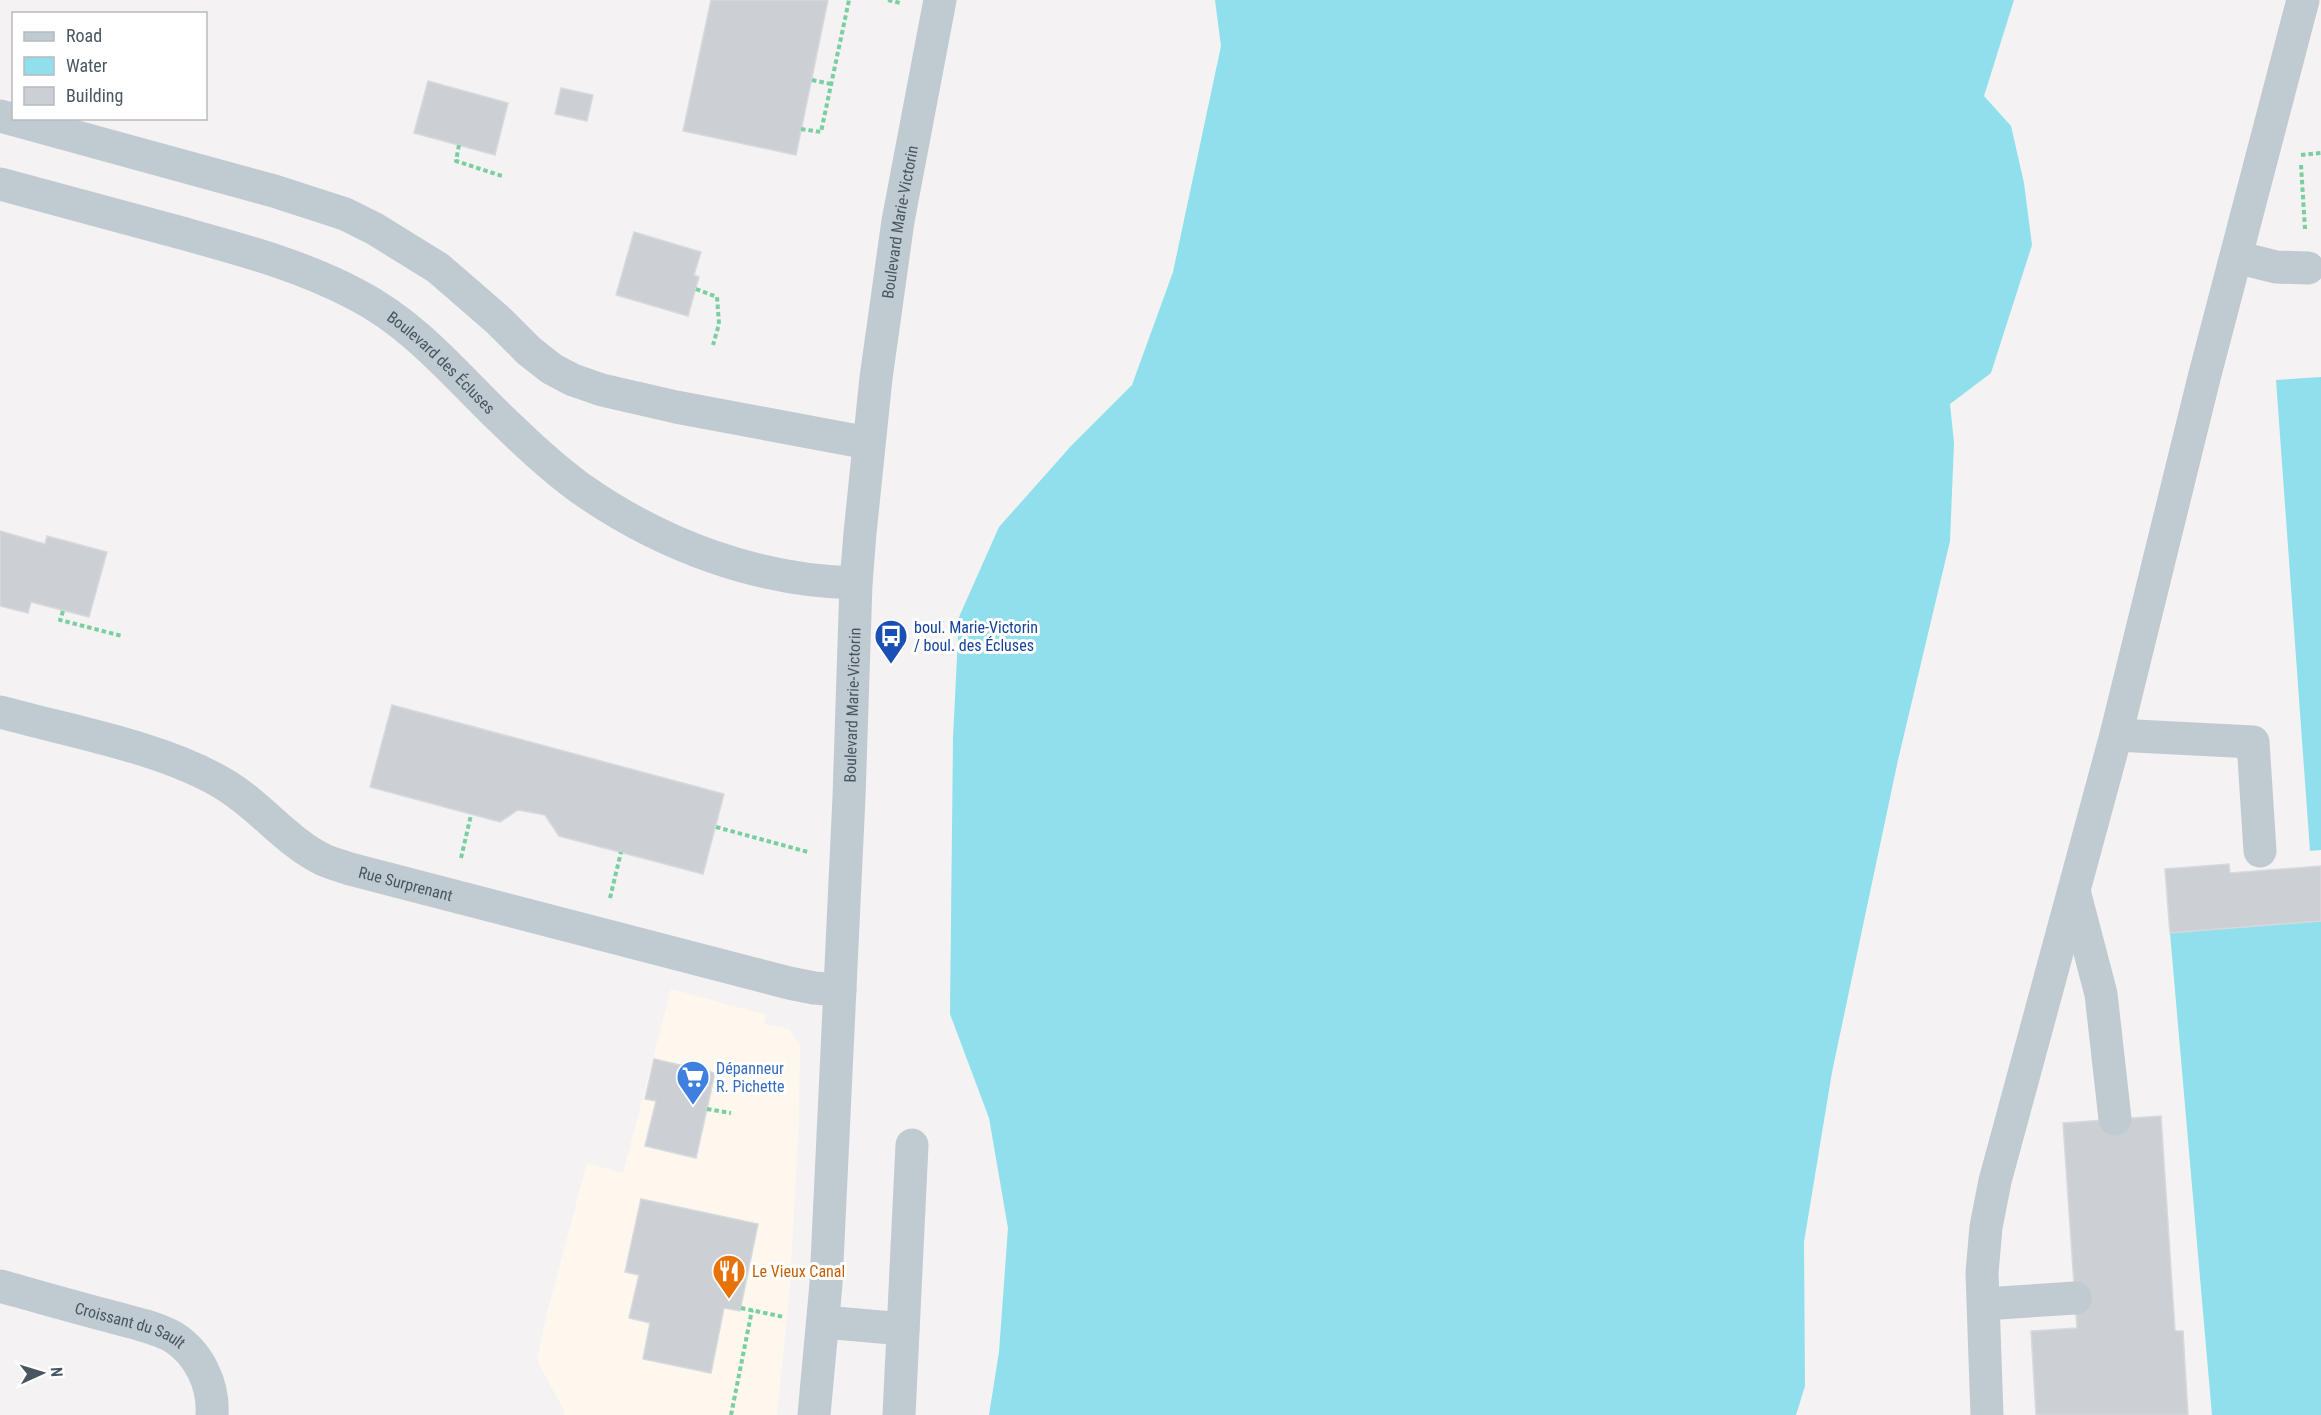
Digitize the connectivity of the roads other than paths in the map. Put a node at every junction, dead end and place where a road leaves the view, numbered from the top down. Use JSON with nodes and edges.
{"nodes":[{"id":1,"x":940,"y":0,"type":"edge"},
{"id":2,"x":2303,"y":0,"type":"edge"},
{"id":3,"x":15,"y":120,"type":"edge"},
{"id":4,"x":0,"y":184,"type":"edge"},
{"id":5,"x":2236,"y":257,"type":"junction"},
{"id":6,"x":2308,"y":268,"type":"road end"},
{"id":7,"x":868,"y":443,"type":"junction"},
{"id":8,"x":856,"y":583,"type":"junction"},
{"id":9,"x":0,"y":712,"type":"edge"},
{"id":10,"x":2116,"y":735,"type":"junction"},
{"id":11,"x":2260,"y":851,"type":"dead end"},
{"id":12,"x":2074,"y":890,"type":"junction"},
{"id":13,"x":840,"y":990,"type":"junction"},
{"id":14,"x":2115,"y":1119,"type":"dead end"},
{"id":15,"x":912,"y":1145,"type":"dead end"},
{"id":16,"x":0,"y":1286,"type":"edge"},
{"id":17,"x":2075,"y":1298,"type":"dead end"},
{"id":18,"x":1984,"y":1304,"type":"junction"},
{"id":19,"x":809,"y":1320,"type":"junction"},
{"id":20,"x":903,"y":1329,"type":"junction"},
{"id":21,"x":212,"y":1415,"type":"edge"},
{"id":22,"x":814,"y":1415,"type":"edge"},
{"id":23,"x":899,"y":1415,"type":"edge"},
{"id":24,"x":1987,"y":1415,"type":"edge"}],
"edges":[{"from":1,"to":7,"type":"street","name":"Boulevard Marie-Victorin"},
{"from":2,"to":5,"type":"street"},
{"from":3,"to":7,"type":"street"},
{"from":4,"to":8,"type":"street","name":"Boulevard des Écluses"},
{"from":5,"to":6,"type":"street"},
{"from":5,"to":10,"type":"street"},
{"from":7,"to":8,"type":"street","name":"Boulevard Marie-Victorin"},
{"from":8,"to":13,"type":"street","name":"Boulevard Marie-Victorin"},
{"from":9,"to":13,"type":"street","name":"Rue Surprenant"},
{"from":10,"to":11,"type":"street"},
{"from":10,"to":12,"type":"street"},
{"from":12,"to":14,"type":"street"},
{"from":12,"to":18,"type":"street"},
{"from":13,"to":19,"type":"street","name":"Boulevard Marie-Victorin"},
{"from":15,"to":20,"type":"street"},
{"from":16,"to":21,"type":"street","name":"Croissant du Sault"},
{"from":17,"to":18,"type":"street"},
{"from":18,"to":24,"type":"street"},
{"from":19,"to":20,"type":"street"},
{"from":19,"to":22,"type":"street","name":"Boulevard Marie-Victorin"},
{"from":20,"to":23,"type":"street"}]}
